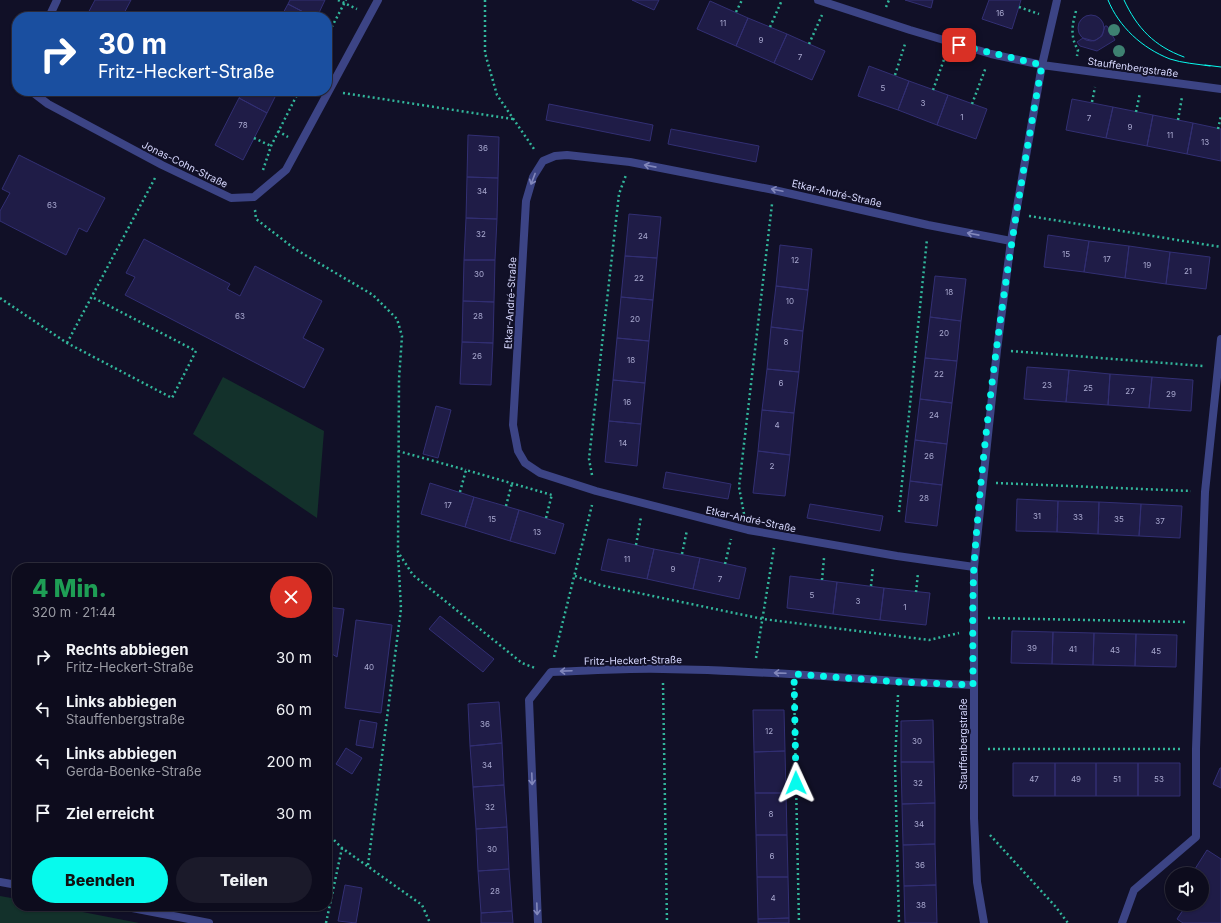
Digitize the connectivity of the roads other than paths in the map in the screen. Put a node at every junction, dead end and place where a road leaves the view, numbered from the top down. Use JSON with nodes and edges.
{"nodes":[{"id":1,"x":57,"y":0,"type":"edge"},
{"id":2,"x":378,"y":0,"type":"edge"},
{"id":3,"x":818,"y":0,"type":"edge"},
{"id":4,"x":1056,"y":0,"type":"edge"},
{"id":5,"x":51,"y":12,"type":"edge"},
{"id":6,"x":1042,"y":65,"type":"junction"},
{"id":7,"x":332,"y":84,"type":"edge"},
{"id":8,"x":1221,"y":89,"type":"edge"},
{"id":9,"x":38,"y":96,"type":"edge"},
{"id":10,"x":325,"y":96,"type":"edge"},
{"id":11,"x":1011,"y":241,"type":"junction"},
{"id":12,"x":1221,"y":339,"type":"edge"},
{"id":13,"x":974,"y":567,"type":"junction"},
{"id":14,"x":973,"y":685,"type":"junction"},
{"id":15,"x":0,"y":882,"type":"edge"},
{"id":16,"x":12,"y":884,"type":"edge"},
{"id":17,"x":148,"y":911,"type":"edge"},
{"id":18,"x":209,"y":923,"type":"edge"},
{"id":19,"x":538,"y":923,"type":"edge"},
{"id":20,"x":984,"y":923,"type":"edge"},
{"id":21,"x":1122,"y":923,"type":"edge"}],
"edges":[{"from":1,"to":5,"type":"street"},
{"from":2,"to":7,"type":"street","name":"Jonas-Cohn-Straße"},
{"from":3,"to":6,"type":"street"},
{"from":4,"to":6,"type":"street","name":"Stauffenbergstraße"},
{"from":6,"to":8,"type":"street","name":"Stauffenbergstraße"},
{"from":6,"to":11,"type":"street","name":"Stauffenbergstraße"},
{"from":9,"to":10,"type":"street","name":"Jonas-Cohn-Straße"},
{"from":11,"to":13,"type":"street","name":"Stauffenbergstraße"},
{"from":11,"to":13,"type":"street","name":"Etkar-André-Straße","one_way":true},
{"from":12,"to":21,"type":"street"},
{"from":13,"to":14,"type":"street","name":"Stauffenbergstraße"},
{"from":14,"to":19,"type":"street","name":"Fritz-Heckert-Straße","one_way":true},
{"from":14,"to":20,"type":"street","name":"Stauffenbergstraße"},
{"from":15,"to":16,"type":"street"},
{"from":17,"to":18,"type":"street"}]}
